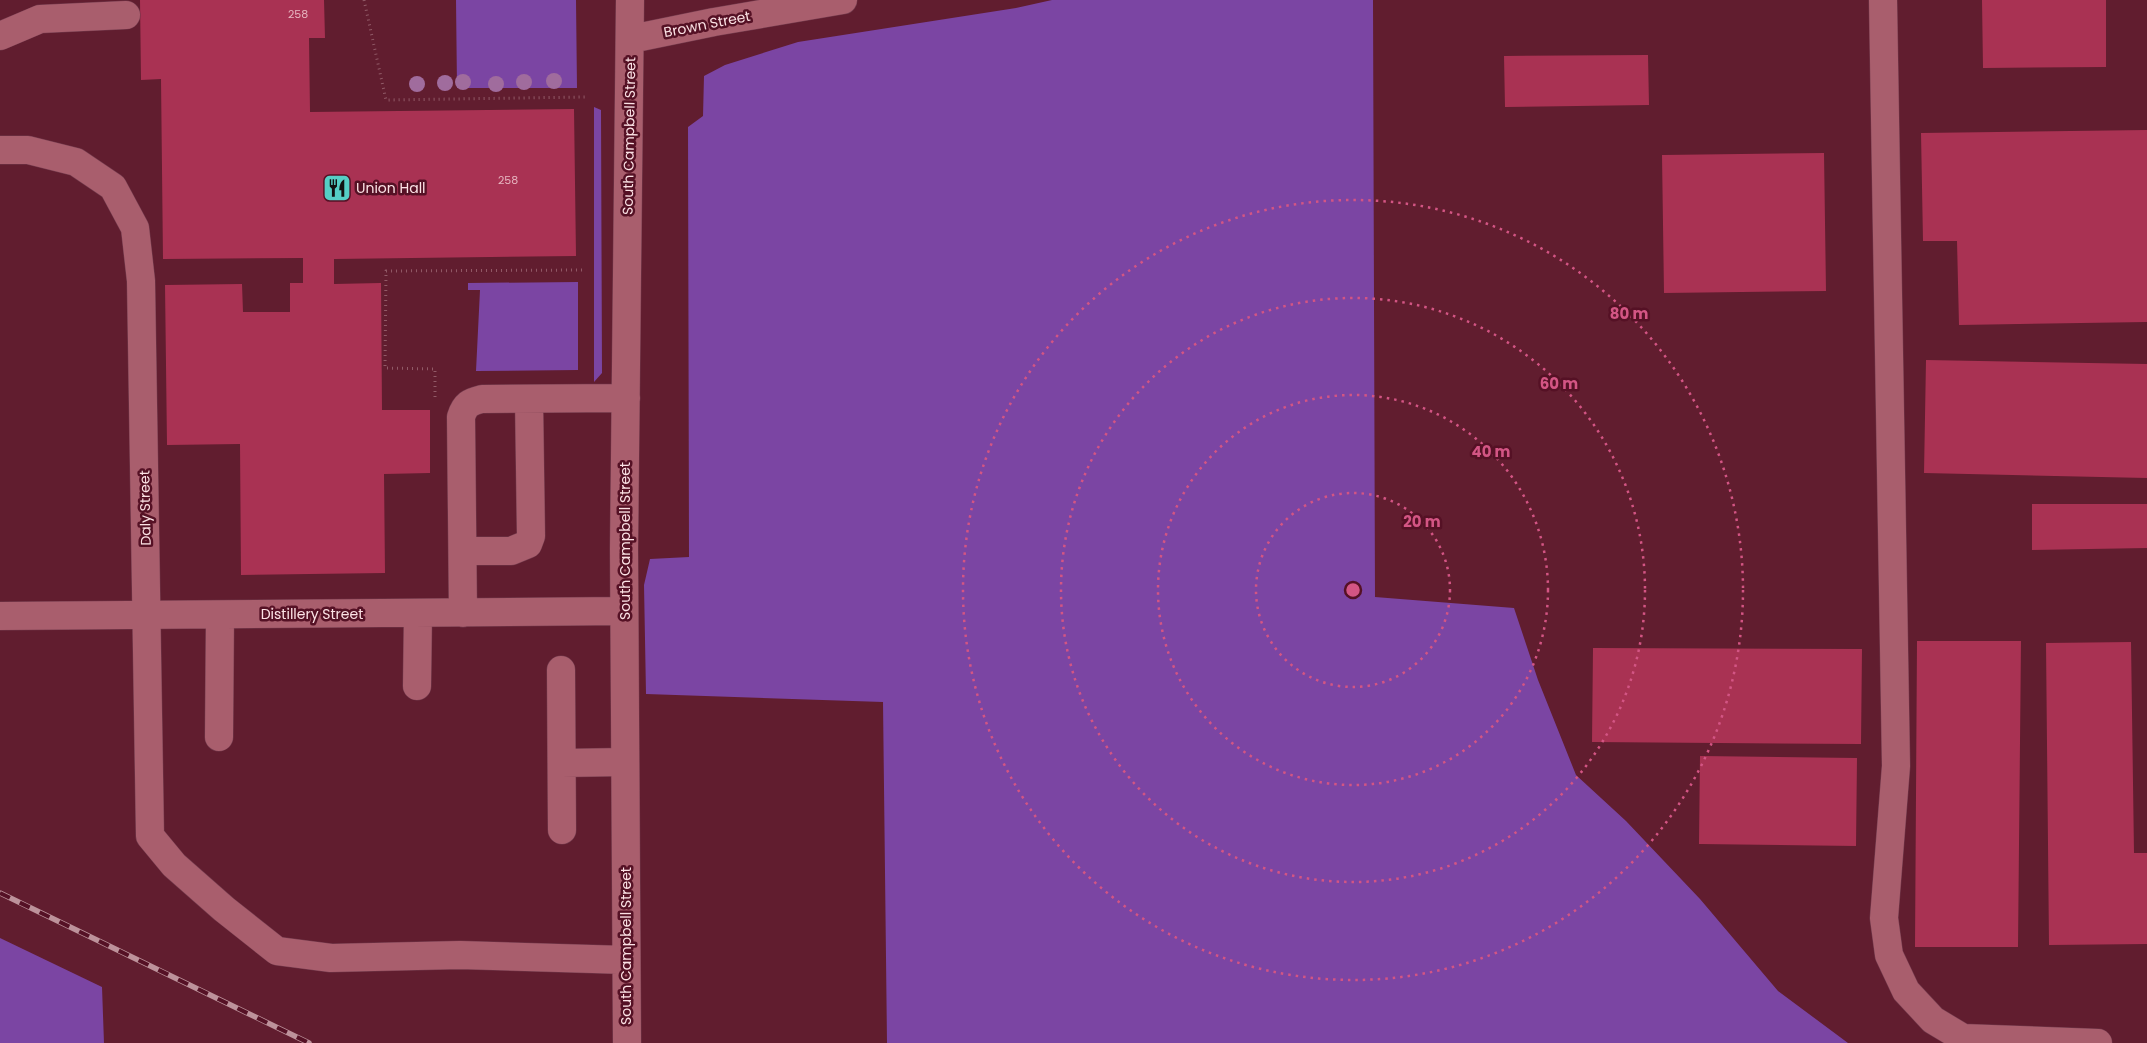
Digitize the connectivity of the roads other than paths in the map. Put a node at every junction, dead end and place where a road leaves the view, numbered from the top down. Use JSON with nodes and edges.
{"nodes":[{"id":1,"x":630,"y":0,"type":"edge"},
{"id":2,"x":843,"y":0,"type":"edge"},
{"id":3,"x":1883,"y":0,"type":"edge"},
{"id":4,"x":126,"y":15,"type":"dead end"},
{"id":5,"x":0,"y":36,"type":"edge"},
{"id":6,"x":631,"y":40,"type":"junction"},
{"id":7,"x":0,"y":150,"type":"edge"},
{"id":8,"x":626,"y":398,"type":"junction"},
{"id":9,"x":529,"y":399,"type":"junction"},
{"id":10,"x":463,"y":551,"type":"junction"},
{"id":11,"x":624,"y":611,"type":"junction"},
{"id":12,"x":418,"y":613,"type":"junction"},
{"id":13,"x":463,"y":613,"type":"junction"},
{"id":14,"x":147,"y":615,"type":"junction"},
{"id":15,"x":220,"y":615,"type":"junction"},
{"id":16,"x":0,"y":616,"type":"edge"},
{"id":17,"x":561,"y":670,"type":"dead end"},
{"id":18,"x":417,"y":686,"type":"dead end"},
{"id":19,"x":219,"y":737,"type":"dead end"},
{"id":20,"x":625,"y":762,"type":"junction"},
{"id":21,"x":562,"y":763,"type":"junction"},
{"id":22,"x":562,"y":830,"type":"dead end"},
{"id":23,"x":626,"y":960,"type":"junction"},
{"id":24,"x":627,"y":1043,"type":"edge"},
{"id":25,"x":2098,"y":1043,"type":"edge"}],
"edges":[{"from":1,"to":6,"type":"street","name":"South Campbell Street"},
{"from":2,"to":6,"type":"street","name":"Brown Street"},
{"from":3,"to":25,"type":"street"},
{"from":4,"to":5,"type":"street"},
{"from":6,"to":8,"type":"street","name":"South Campbell Street"},
{"from":7,"to":14,"type":"street","name":"Daly Street"},
{"from":8,"to":9,"type":"street"},
{"from":8,"to":11,"type":"street","name":"South Campbell Street"},
{"from":9,"to":10,"type":"street"},
{"from":9,"to":10,"type":"street"},
{"from":10,"to":13,"type":"street"},
{"from":11,"to":13,"type":"street","name":"Distillery Street"},
{"from":11,"to":20,"type":"street","name":"South Campbell Street"},
{"from":12,"to":13,"type":"street","name":"Distillery Street"},
{"from":12,"to":15,"type":"street","name":"Distillery Street"},
{"from":12,"to":18,"type":"street"},
{"from":14,"to":15,"type":"street","name":"Distillery Street"},
{"from":14,"to":16,"type":"street","name":"Distillery Street"},
{"from":14,"to":23,"type":"street","name":"Daly Street"},
{"from":15,"to":19,"type":"street"},
{"from":17,"to":21,"type":"street"},
{"from":20,"to":21,"type":"street"},
{"from":20,"to":23,"type":"street","name":"South Campbell Street"},
{"from":21,"to":22,"type":"street"},
{"from":23,"to":24,"type":"street","name":"South Campbell Street"}]}
